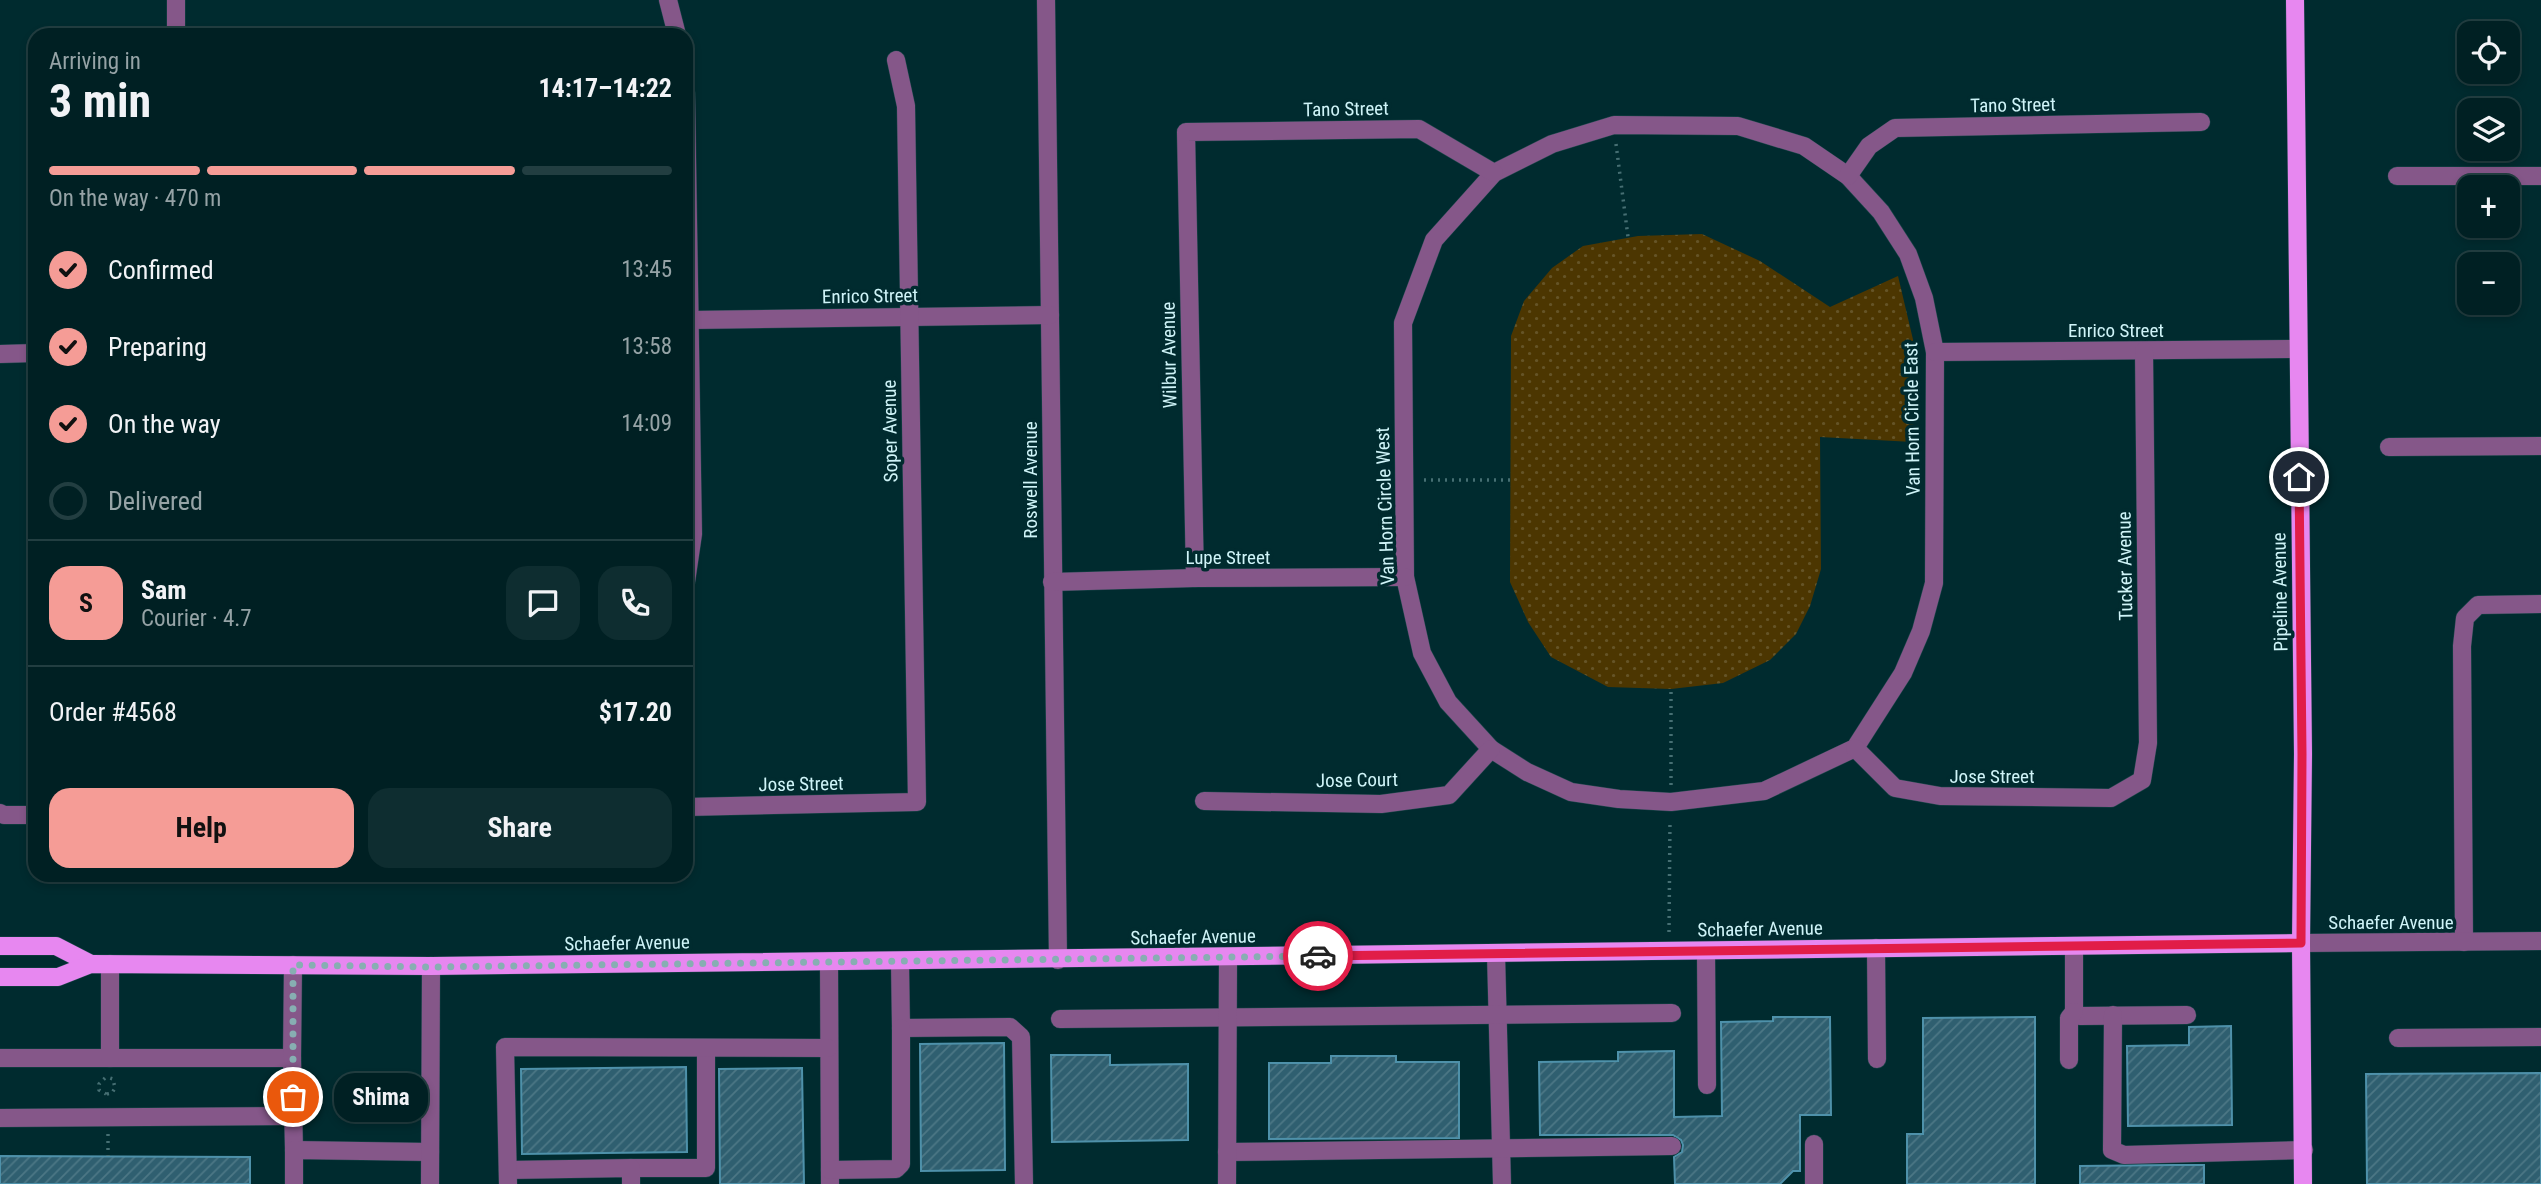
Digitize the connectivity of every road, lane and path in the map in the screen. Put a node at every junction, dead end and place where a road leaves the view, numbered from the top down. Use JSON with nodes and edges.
{"nodes":[{"id":1,"x":176,"y":0,"type":"edge"},
{"id":2,"x":668,"y":0,"type":"edge"},
{"id":3,"x":1046,"y":0,"type":"edge"},
{"id":4,"x":2295,"y":0,"type":"edge"},
{"id":5,"x":177,"y":28,"type":"edge"},
{"id":6,"x":675,"y":28,"type":"edge"},
{"id":7,"x":896,"y":60,"type":"dead end"},
{"id":8,"x":2201,"y":122,"type":"dead end"},
{"id":9,"x":1614,"y":125,"type":"junction"},
{"id":10,"x":1186,"y":132,"type":"joint"},
{"id":11,"x":1494,"y":173,"type":"junction"},
{"id":12,"x":1847,"y":176,"type":"junction"},
{"id":13,"x":2397,"y":176,"type":"dead end"},
{"id":14,"x":2541,"y":176,"type":"edge"},
{"id":15,"x":1628,"y":237,"type":"dead end"},
{"id":16,"x":1050,"y":315,"type":"junction"},
{"id":17,"x":909,"y":317,"type":"junction"},
{"id":18,"x":693,"y":320,"type":"edge"},
{"id":19,"x":2298,"y":349,"type":"junction"},
{"id":20,"x":2144,"y":351,"type":"junction"},
{"id":21,"x":1935,"y":352,"type":"junction"},
{"id":22,"x":28,"y":353,"type":"edge"},
{"id":23,"x":0,"y":354,"type":"edge"},
{"id":24,"x":2541,"y":446,"type":"edge"},
{"id":25,"x":2389,"y":447,"type":"dead end"},
{"id":26,"x":1510,"y":480,"type":"dead end"},
{"id":27,"x":1404,"y":481,"type":"junction"},
{"id":28,"x":1405,"y":577,"type":"junction"},
{"id":29,"x":1195,"y":578,"type":"junction"},
{"id":30,"x":1052,"y":582,"type":"junction"},
{"id":31,"x":2541,"y":604,"type":"edge"},
{"id":32,"x":1855,"y":748,"type":"junction"},
{"id":33,"x":1491,"y":749,"type":"junction"},
{"id":34,"x":2142,"y":780,"type":"joint"},
{"id":35,"x":1204,"y":801,"type":"dead end"},
{"id":36,"x":917,"y":802,"type":"joint"},
{"id":37,"x":693,"y":807,"type":"edge"},
{"id":38,"x":0,"y":813,"type":"edge"},
{"id":39,"x":28,"y":815,"type":"edge"},
{"id":40,"x":2541,"y":941,"type":"edge"},
{"id":41,"x":2301,"y":943,"type":"junction"},
{"id":42,"x":2464,"y":943,"type":"junction"},
{"id":43,"x":0,"y":946,"type":"edge"},
{"id":44,"x":2074,"y":946,"type":"junction"},
{"id":45,"x":1876,"y":948,"type":"junction"},
{"id":46,"x":1706,"y":951,"type":"junction"},
{"id":47,"x":1496,"y":954,"type":"junction"},
{"id":48,"x":1228,"y":958,"type":"junction"},
{"id":49,"x":1058,"y":960,"type":"junction"},
{"id":50,"x":829,"y":962,"type":"junction"},
{"id":51,"x":900,"y":962,"type":"junction"},
{"id":52,"x":92,"y":964,"type":"junction"},
{"id":53,"x":110,"y":964,"type":"junction"},
{"id":54,"x":293,"y":965,"type":"junction"},
{"id":55,"x":430,"y":967,"type":"junction"},
{"id":56,"x":0,"y":977,"type":"edge"},
{"id":57,"x":2074,"y":1012,"type":"junction"},
{"id":58,"x":1497,"y":1013,"type":"junction"},
{"id":59,"x":1672,"y":1013,"type":"dead end"},
{"id":60,"x":2187,"y":1015,"type":"dead end"},
{"id":61,"x":1228,"y":1016,"type":"junction"},
{"id":62,"x":2113,"y":1016,"type":"junction"},
{"id":63,"x":1060,"y":1018,"type":"dead end"},
{"id":64,"x":901,"y":1028,"type":"junction"},
{"id":65,"x":2541,"y":1037,"type":"edge"},
{"id":66,"x":2398,"y":1038,"type":"dead end"},
{"id":67,"x":828,"y":1048,"type":"junction"},
{"id":68,"x":706,"y":1049,"type":"junction"},
{"id":69,"x":0,"y":1058,"type":"edge"},
{"id":70,"x":110,"y":1058,"type":"junction"},
{"id":71,"x":292,"y":1058,"type":"junction"},
{"id":72,"x":1877,"y":1059,"type":"dead end"},
{"id":73,"x":2069,"y":1060,"type":"dead end"},
{"id":74,"x":108,"y":1077,"type":"dead end"},
{"id":75,"x":1706,"y":1085,"type":"dead end"},
{"id":76,"x":106,"y":1094,"type":"dead end"},
{"id":77,"x":293,"y":1116,"type":"junction"},
{"id":78,"x":0,"y":1118,"type":"edge"},
{"id":79,"x":1814,"y":1144,"type":"dead end"},
{"id":80,"x":1672,"y":1146,"type":"dead end"},
{"id":81,"x":1501,"y":1148,"type":"junction"},
{"id":82,"x":293,"y":1150,"type":"junction"},
{"id":83,"x":2304,"y":1150,"type":"junction"},
{"id":84,"x":430,"y":1152,"type":"junction"},
{"id":85,"x":1227,"y":1152,"type":"junction"},
{"id":86,"x":631,"y":1176,"type":"edge"},
{"id":87,"x":706,"y":1176,"type":"edge"},
{"id":88,"x":508,"y":1177,"type":"edge"},
{"id":89,"x":830,"y":1177,"type":"edge"},
{"id":90,"x":294,"y":1184,"type":"edge"},
{"id":91,"x":430,"y":1184,"type":"edge"},
{"id":92,"x":1024,"y":1184,"type":"edge"},
{"id":93,"x":1227,"y":1184,"type":"edge"},
{"id":94,"x":1502,"y":1184,"type":"edge"},
{"id":95,"x":1814,"y":1184,"type":"edge"},
{"id":96,"x":2304,"y":1184,"type":"edge"}],
"edges":[{"from":1,"to":5,"type":"street"},
{"from":2,"to":6,"type":"street"},
{"from":3,"to":16,"type":"street","name":"Roswell Avenue"},
{"from":4,"to":19,"type":"main road","name":"Pipeline Avenue"},
{"from":7,"to":17,"type":"street","name":"Soper Avenue"},
{"from":8,"to":12,"type":"street","name":"Tano Street"},
{"from":9,"to":11,"type":"street","name":"Van Horn Circle East"},
{"from":9,"to":12,"type":"street","name":"Van Horn Circle East"},
{"from":9,"to":15,"type":"path"},
{"from":10,"to":11,"type":"street","name":"Tano Street"},
{"from":10,"to":29,"type":"street","name":"Wilbur Avenue"},
{"from":11,"to":27,"type":"street","name":"Van Horn Circle West"},
{"from":12,"to":21,"type":"street","name":"Van Horn Circle East"},
{"from":13,"to":14,"type":"street"},
{"from":16,"to":17,"type":"street","name":"Enrico Street"},
{"from":16,"to":30,"type":"street","name":"Roswell Avenue"},
{"from":17,"to":18,"type":"street","name":"Enrico Street"},
{"from":17,"to":36,"type":"street","name":"Soper Avenue"},
{"from":19,"to":20,"type":"street","name":"Enrico Street"},
{"from":19,"to":41,"type":"main road","name":"Pipeline Avenue"},
{"from":20,"to":21,"type":"street","name":"Enrico Street"},
{"from":20,"to":34,"type":"street","name":"Tucker Avenue"},
{"from":21,"to":32,"type":"street","name":"Van Horn Circle East"},
{"from":22,"to":23,"type":"street"},
{"from":24,"to":25,"type":"street"},
{"from":26,"to":27,"type":"path"},
{"from":27,"to":28,"type":"street","name":"Van Horn Circle West"},
{"from":28,"to":29,"type":"street","name":"Lupe Street"},
{"from":28,"to":33,"type":"street","name":"Van Horn Circle West"},
{"from":29,"to":30,"type":"street","name":"Lupe Street"},
{"from":30,"to":49,"type":"street","name":"Roswell Avenue"},
{"from":31,"to":42,"type":"street","name":"Schaefer Avenue"},
{"from":32,"to":33,"type":"street","name":"Van Horn Circle West"},
{"from":32,"to":34,"type":"street","name":"Jose Street"},
{"from":33,"to":35,"type":"street","name":"Jose Court"},
{"from":36,"to":37,"type":"street","name":"Jose Street"},
{"from":38,"to":39,"type":"street"},
{"from":40,"to":42,"type":"street","name":"Schaefer Avenue"},
{"from":41,"to":42,"type":"street","name":"Schaefer Avenue"},
{"from":41,"to":44,"type":"main road","name":"Schaefer Avenue"},
{"from":41,"to":83,"type":"main road","name":"Pipeline Avenue"},
{"from":43,"to":52,"type":"main road","name":"Schaefer Avenue"},
{"from":44,"to":45,"type":"main road","name":"Schaefer Avenue"},
{"from":44,"to":57,"type":"street"},
{"from":45,"to":46,"type":"main road","name":"Schaefer Avenue"},
{"from":45,"to":72,"type":"street"},
{"from":46,"to":47,"type":"main road","name":"Schaefer Avenue"},
{"from":46,"to":75,"type":"street"},
{"from":47,"to":48,"type":"main road","name":"Schaefer Avenue"},
{"from":47,"to":58,"type":"street"},
{"from":48,"to":49,"type":"main road","name":"Schaefer Avenue"},
{"from":48,"to":61,"type":"street"},
{"from":49,"to":51,"type":"main road","name":"Schaefer Avenue"},
{"from":50,"to":51,"type":"main road","name":"Schaefer Avenue"},
{"from":50,"to":55,"type":"main road","name":"Schaefer Avenue"},
{"from":50,"to":67,"type":"street"},
{"from":51,"to":64,"type":"street"},
{"from":52,"to":53,"type":"main road","name":"Schaefer Avenue"},
{"from":52,"to":56,"type":"main road","name":"Schaefer Avenue"},
{"from":53,"to":54,"type":"main road","name":"Schaefer Avenue"},
{"from":53,"to":70,"type":"street"},
{"from":54,"to":55,"type":"main road","name":"Schaefer Avenue"},
{"from":54,"to":71,"type":"street"},
{"from":55,"to":84,"type":"street"},
{"from":57,"to":62,"type":"street"},
{"from":57,"to":73,"type":"street"},
{"from":58,"to":59,"type":"street"},
{"from":58,"to":61,"type":"street"},
{"from":58,"to":81,"type":"street"},
{"from":60,"to":62,"type":"street"},
{"from":61,"to":63,"type":"street"},
{"from":61,"to":85,"type":"street"},
{"from":62,"to":83,"type":"street"},
{"from":64,"to":89,"type":"street"},
{"from":64,"to":92,"type":"street"},
{"from":65,"to":66,"type":"street"},
{"from":67,"to":68,"type":"street"},
{"from":67,"to":89,"type":"street"},
{"from":68,"to":87,"type":"street"},
{"from":68,"to":88,"type":"street"},
{"from":69,"to":70,"type":"street"},
{"from":70,"to":71,"type":"street"},
{"from":71,"to":77,"type":"street"},
{"from":74,"to":76,"type":"path"},
{"from":77,"to":78,"type":"street"},
{"from":77,"to":82,"type":"street"},
{"from":79,"to":95,"type":"street"},
{"from":80,"to":81,"type":"street"},
{"from":81,"to":85,"type":"street"},
{"from":81,"to":94,"type":"street"},
{"from":82,"to":84,"type":"street"},
{"from":82,"to":90,"type":"street"},
{"from":83,"to":96,"type":"main road","name":"Pipeline Avenue"},
{"from":84,"to":91,"type":"street"},
{"from":85,"to":93,"type":"street"},
{"from":86,"to":87,"type":"street"},
{"from":86,"to":88,"type":"street"}]}
